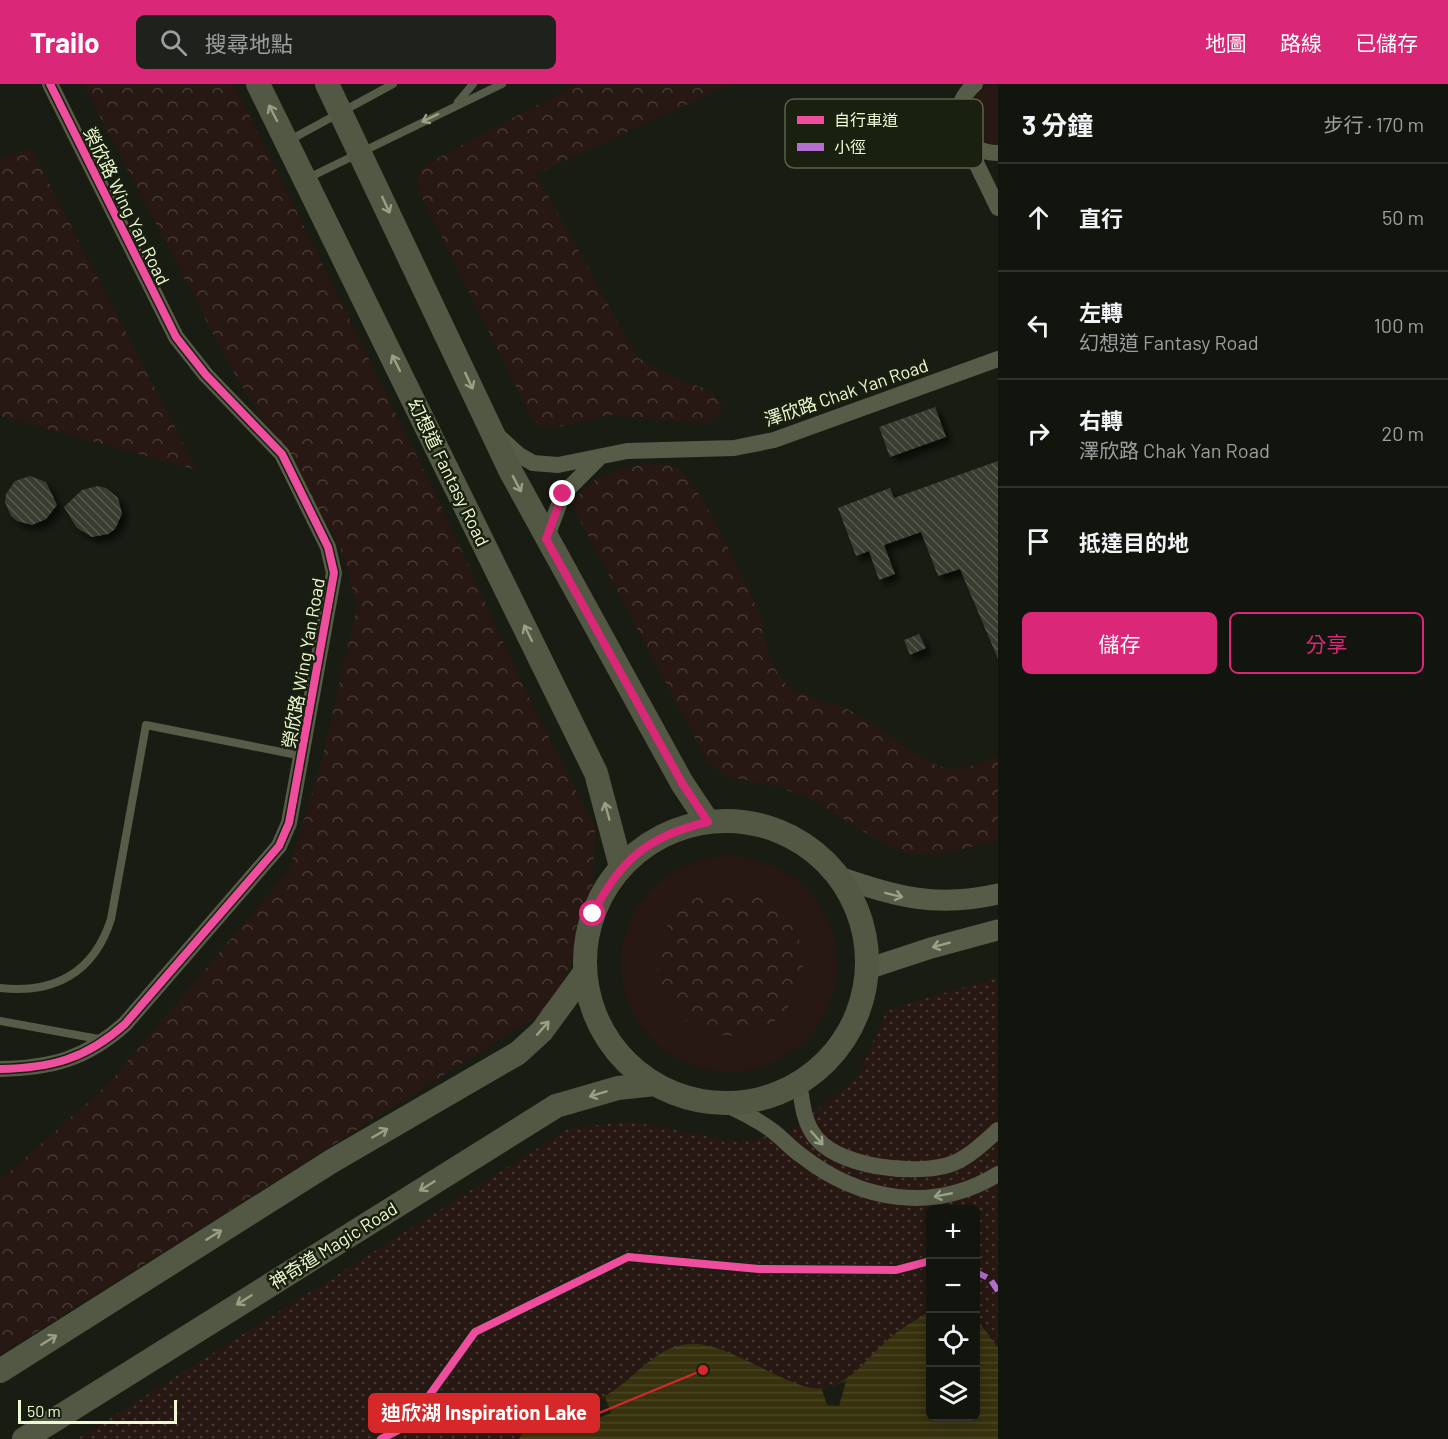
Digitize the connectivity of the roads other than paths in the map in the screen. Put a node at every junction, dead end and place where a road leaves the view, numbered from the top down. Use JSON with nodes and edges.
{"nodes":[{"id":1,"x":50,"y":84,"type":"edge"},
{"id":2,"x":258,"y":84,"type":"edge"},
{"id":3,"x":327,"y":84,"type":"edge"},
{"id":4,"x":393,"y":84,"type":"edge"},
{"id":5,"x":473,"y":84,"type":"edge"},
{"id":6,"x":502,"y":84,"type":"edge"},
{"id":7,"x":975,"y":84,"type":"edge"},
{"id":8,"x":962,"y":99,"type":"edge"},
{"id":9,"x":454,"y":106,"type":"junction"},
{"id":10,"x":342,"y":114,"type":"junction"},
{"id":11,"x":287,"y":141,"type":"junction"},
{"id":12,"x":983,"y":149,"type":"edge"},
{"id":13,"x":361,"y":152,"type":"junction"},
{"id":14,"x":998,"y":153,"type":"edge"},
{"id":15,"x":998,"y":162,"type":"edge"},
{"id":16,"x":979,"y":168,"type":"edge"},
{"id":17,"x":306,"y":179,"type":"junction"},
{"id":18,"x":989,"y":189,"type":"junction"},
{"id":19,"x":998,"y":208,"type":"edge"},
{"id":20,"x":998,"y":359,"type":"edge"},
{"id":21,"x":492,"y":431,"type":"junction"},
{"id":22,"x":598,"y":459,"type":"junction"},
{"id":23,"x":546,"y":539,"type":"junction"},
{"id":24,"x":302,"y":756,"type":"junction"},
{"id":25,"x":708,"y":822,"type":"junction"},
{"id":26,"x":621,"y":867,"type":"junction"},
{"id":27,"x":838,"y":877,"type":"junction"},
{"id":28,"x":998,"y":894,"type":"edge"},
{"id":29,"x":998,"y":930,"type":"edge"},
{"id":30,"x":867,"y":969,"type":"junction"},
{"id":31,"x":585,"y":972,"type":"junction"},
{"id":32,"x":0,"y":988,"type":"edge"},
{"id":33,"x":0,"y":1021,"type":"edge"},
{"id":34,"x":107,"y":1040,"type":"junction"},
{"id":35,"x":0,"y":1069,"type":"edge"},
{"id":36,"x":799,"y":1083,"type":"junction"},
{"id":37,"x":655,"y":1084,"type":"junction"},
{"id":38,"x":723,"y":1103,"type":"junction"},
{"id":39,"x":998,"y":1130,"type":"edge"},
{"id":40,"x":998,"y":1174,"type":"edge"},
{"id":41,"x":0,"y":1371,"type":"edge"},
{"id":42,"x":24,"y":1439,"type":"edge"}],
"edges":[{"from":1,"to":24,"type":"street","name":"榮欣路 Wing Yan Road"},
{"from":11,"to":2,"type":"main road","name":"幻想道 Fantasy Road","one_way":true},
{"from":3,"to":10,"type":"main road"},
{"from":4,"to":10,"type":"lane"},
{"from":5,"to":9,"type":"lane"},
{"from":6,"to":9,"type":"lane"},
{"from":7,"to":8,"type":"street"},
{"from":9,"to":13,"type":"lane","one_way":true},
{"from":10,"to":11,"type":"lane"},
{"from":10,"to":13,"type":"main road"},
{"from":11,"to":17,"type":"main road","name":"幻想道 Fantasy Road"},
{"from":12,"to":14,"type":"street"},
{"from":13,"to":17,"type":"lane"},
{"from":13,"to":21,"type":"main road","one_way":true},
{"from":15,"to":18,"type":"street"},
{"from":16,"to":18,"type":"street"},
{"from":26,"to":17,"type":"main road","name":"幻想道 Fantasy Road","one_way":true},
{"from":18,"to":19,"type":"street"},
{"from":20,"to":22,"type":"street","name":"澤欣路 Chak Yan Road"},
{"from":21,"to":22,"type":"street","name":"澤欣路 Chak Yan Road"},
{"from":21,"to":23,"type":"main road","one_way":true},
{"from":22,"to":23,"type":"street","name":"澤欣路 Chak Yan Road"},
{"from":23,"to":25,"type":"main road"},
{"from":24,"to":32,"type":"lane"},
{"from":24,"to":34,"type":"street","name":"榮欣路 Wing Yan Road"},
{"from":25,"to":26,"type":"main road"},
{"from":25,"to":27,"type":"main road"},
{"from":26,"to":31,"type":"main road"},
{"from":27,"to":28,"type":"street","one_way":true},
{"from":27,"to":30,"type":"main road"},
{"from":29,"to":30,"type":"street","one_way":true},
{"from":30,"to":36,"type":"main road"},
{"from":31,"to":37,"type":"main road"},
{"from":41,"to":31,"type":"main road","one_way":true},
{"from":33,"to":34,"type":"lane"},
{"from":34,"to":35,"type":"street","name":"榮欣路 Wing Yan Road"},
{"from":36,"to":38,"type":"main road"},
{"from":36,"to":39,"type":"street","one_way":true},
{"from":37,"to":38,"type":"main road"},
{"from":37,"to":42,"type":"main road","name":"神奇道 Magic Road","one_way":true},
{"from":40,"to":38,"type":"street","one_way":true}]}
